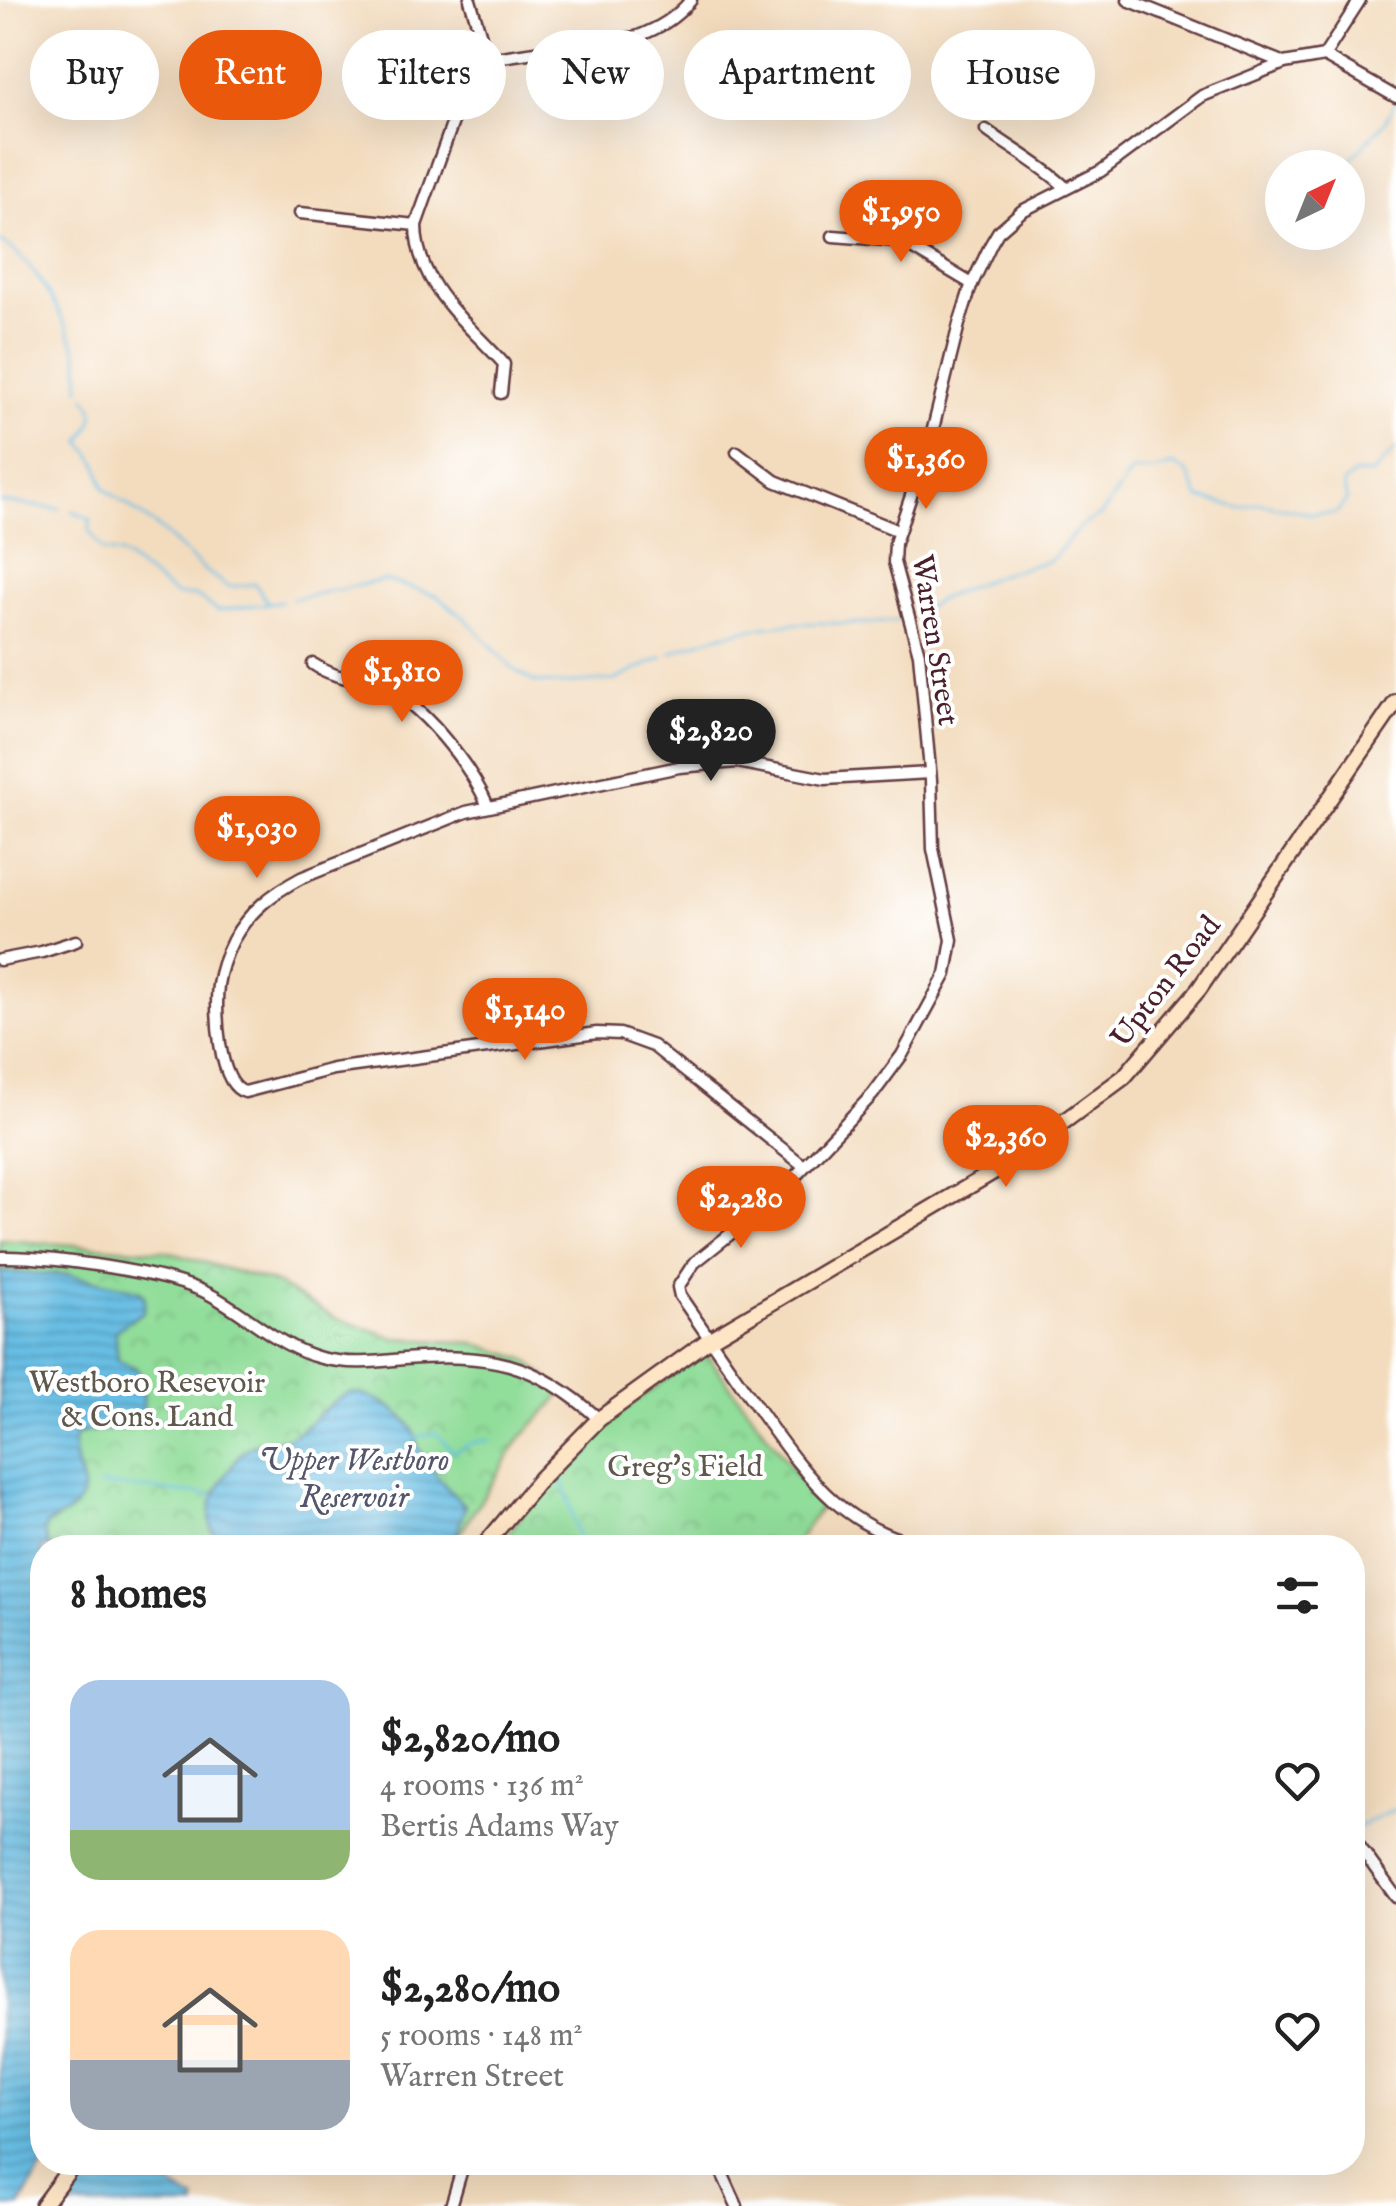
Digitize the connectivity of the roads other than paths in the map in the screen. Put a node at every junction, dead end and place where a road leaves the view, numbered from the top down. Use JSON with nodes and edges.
{"nodes":[{"id":1,"x":470,"y":0,"type":"edge"},
{"id":2,"x":691,"y":0,"type":"edge"},
{"id":3,"x":1128,"y":0,"type":"edge"},
{"id":4,"x":1360,"y":0,"type":"edge"},
{"id":5,"x":479,"y":30,"type":"edge"},
{"id":6,"x":506,"y":56,"type":"edge"},
{"id":7,"x":1324,"y":56,"type":"junction"},
{"id":8,"x":1284,"y":63,"type":"junction"},
{"id":9,"x":1396,"y":96,"type":"edge"},
{"id":10,"x":453,"y":120,"type":"edge"},
{"id":11,"x":986,"y":130,"type":"dead end"},
{"id":12,"x":1065,"y":187,"type":"junction"},
{"id":13,"x":300,"y":213,"type":"dead end"},
{"id":14,"x":416,"y":225,"type":"junction"},
{"id":15,"x":833,"y":236,"type":"dead end"},
{"id":16,"x":972,"y":284,"type":"junction"},
{"id":17,"x":501,"y":394,"type":"dead end"},
{"id":18,"x":738,"y":452,"type":"dead end"},
{"id":19,"x":899,"y":531,"type":"junction"},
{"id":20,"x":313,"y":664,"type":"dead end"},
{"id":21,"x":1396,"y":702,"type":"edge"},
{"id":22,"x":930,"y":772,"type":"junction"},
{"id":23,"x":488,"y":806,"type":"junction"},
{"id":24,"x":76,"y":941,"type":"dead end"},
{"id":25,"x":0,"y":960,"type":"edge"},
{"id":26,"x":804,"y":1166,"type":"junction"},
{"id":27,"x":0,"y":1256,"type":"edge"},
{"id":28,"x":710,"y":1339,"type":"junction"},
{"id":29,"x":600,"y":1420,"type":"junction"},
{"id":30,"x":493,"y":1535,"type":"edge"},
{"id":31,"x":888,"y":1535,"type":"edge"},
{"id":32,"x":1365,"y":1854,"type":"edge"},
{"id":33,"x":1396,"y":1898,"type":"edge"},
{"id":34,"x":65,"y":2175,"type":"edge"},
{"id":35,"x":460,"y":2175,"type":"edge"},
{"id":36,"x":723,"y":2175,"type":"edge"},
{"id":37,"x":42,"y":2206,"type":"edge"},
{"id":38,"x":451,"y":2206,"type":"edge"},
{"id":39,"x":737,"y":2206,"type":"edge"}],
"edges":[{"from":1,"to":5,"type":"street"},
{"from":2,"to":6,"type":"street"},
{"from":3,"to":8,"type":"street"},
{"from":4,"to":7,"type":"street"},
{"from":7,"to":8,"type":"street","name":"Warren Street"},
{"from":7,"to":9,"type":"street"},
{"from":8,"to":12,"type":"street","name":"Warren Street"},
{"from":10,"to":14,"type":"street"},
{"from":11,"to":12,"type":"street"},
{"from":12,"to":16,"type":"street","name":"Warren Street"},
{"from":13,"to":14,"type":"street"},
{"from":14,"to":17,"type":"street"},
{"from":15,"to":16,"type":"street"},
{"from":16,"to":19,"type":"street","name":"Warren Street"},
{"from":18,"to":19,"type":"street"},
{"from":19,"to":22,"type":"street","name":"Warren Street"},
{"from":20,"to":23,"type":"street"},
{"from":21,"to":28,"type":"main road","name":"Upton Road"},
{"from":22,"to":23,"type":"street"},
{"from":22,"to":26,"type":"street","name":"Warren Street"},
{"from":23,"to":26,"type":"street"},
{"from":24,"to":25,"type":"street"},
{"from":26,"to":28,"type":"street","name":"Warren Street"},
{"from":27,"to":29,"type":"street"},
{"from":28,"to":29,"type":"main road","name":"Upton Road"},
{"from":28,"to":31,"type":"street","name":"Warren Street"},
{"from":29,"to":30,"type":"main road","name":"Upton Road"},
{"from":32,"to":33,"type":"street"},
{"from":34,"to":37,"type":"main road"},
{"from":35,"to":38,"type":"street"},
{"from":36,"to":39,"type":"street"}]}
